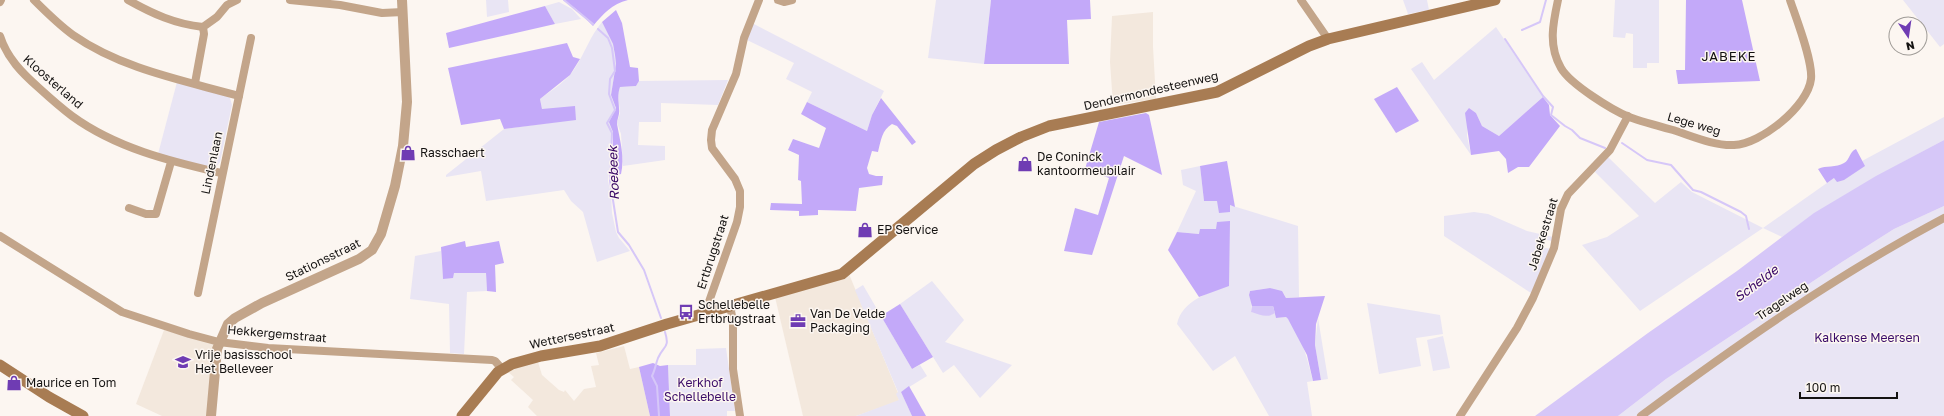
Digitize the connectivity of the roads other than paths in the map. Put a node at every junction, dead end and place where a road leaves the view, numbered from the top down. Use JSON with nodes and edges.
{"nodes":[{"id":1,"x":34,"y":0,"type":"edge"},
{"id":2,"x":128,"y":0,"type":"edge"},
{"id":3,"x":236,"y":0,"type":"edge"},
{"id":4,"x":290,"y":0,"type":"edge"},
{"id":5,"x":402,"y":0,"type":"edge"},
{"id":6,"x":759,"y":0,"type":"edge"},
{"id":7,"x":778,"y":0,"type":"edge"},
{"id":8,"x":792,"y":0,"type":"edge"},
{"id":9,"x":1301,"y":0,"type":"edge"},
{"id":10,"x":1495,"y":0,"type":"edge"},
{"id":11,"x":1558,"y":0,"type":"edge"},
{"id":12,"x":1790,"y":0,"type":"edge"},
{"id":13,"x":227,"y":2,"type":"edge"},
{"id":14,"x":403,"y":12,"type":"junction"},
{"id":15,"x":203,"y":27,"type":"junction"},
{"id":16,"x":0,"y":36,"type":"edge"},
{"id":17,"x":251,"y":38,"type":"dead end"},
{"id":18,"x":1328,"y":39,"type":"junction"},
{"id":19,"x":195,"y":84,"type":"junction"},
{"id":20,"x":239,"y":96,"type":"junction"},
{"id":21,"x":1628,"y":116,"type":"junction"},
{"id":22,"x":170,"y":162,"type":"junction"},
{"id":23,"x":221,"y":173,"type":"junction"},
{"id":24,"x":129,"y":208,"type":"dead end"},
{"id":25,"x":1944,"y":218,"type":"edge"},
{"id":26,"x":0,"y":236,"type":"edge"},
{"id":27,"x":198,"y":293,"type":"dead end"},
{"id":28,"x":730,"y":306,"type":"junction"},
{"id":29,"x":705,"y":313,"type":"junction"},
{"id":30,"x":219,"y":342,"type":"junction"},
{"id":31,"x":0,"y":365,"type":"edge"},
{"id":32,"x":502,"y":369,"type":"junction"},
{"id":33,"x":83,"y":416,"type":"edge"},
{"id":34,"x":212,"y":416,"type":"edge"},
{"id":35,"x":462,"y":416,"type":"edge"},
{"id":36,"x":740,"y":416,"type":"edge"},
{"id":37,"x":1460,"y":416,"type":"edge"},
{"id":38,"x":1641,"y":416,"type":"edge"}],
"edges":[{"from":1,"to":19,"type":"street"},
{"from":2,"to":15,"type":"street"},
{"from":3,"to":13,"type":"street"},
{"from":4,"to":14,"type":"street"},
{"from":5,"to":14,"type":"street","name":"Stationsstraat"},
{"from":6,"to":29,"type":"street","name":"Ertbrugstraat"},
{"from":7,"to":8,"type":"street"},
{"from":9,"to":18,"type":"street"},
{"from":10,"to":18,"type":"main road","name":"Dendermondesteenweg"},
{"from":11,"to":21,"type":"street"},
{"from":12,"to":21,"type":"street","name":"Lege weg"},
{"from":13,"to":15,"type":"street"},
{"from":14,"to":30,"type":"street","name":"Stationsstraat"},
{"from":15,"to":19,"type":"street"},
{"from":16,"to":22,"type":"street","name":"Kloosterland"},
{"from":17,"to":20,"type":"street","name":"Lindenlaan"},
{"from":18,"to":28,"type":"main road","name":"Dendermondesteenweg"},
{"from":19,"to":20,"type":"street"},
{"from":20,"to":23,"type":"street","name":"Lindenlaan"},
{"from":21,"to":37,"type":"street","name":"Jabekestraat"},
{"from":22,"to":23,"type":"street","name":"Kloosterland"},
{"from":22,"to":24,"type":"street"},
{"from":23,"to":27,"type":"street","name":"Lindenlaan"},
{"from":25,"to":38,"type":"street","name":"Tragelweg"},
{"from":26,"to":30,"type":"street","name":"Hekkergemstraat"},
{"from":28,"to":29,"type":"main road","name":"Wettersestraat"},
{"from":28,"to":36,"type":"street"},
{"from":29,"to":32,"type":"main road","name":"Wettersestraat"},
{"from":30,"to":32,"type":"street","name":"Hekkergemstraat"},
{"from":30,"to":34,"type":"street","name":"Stationsstraat"},
{"from":31,"to":33,"type":"main road"},
{"from":32,"to":35,"type":"main road","name":"Wettersestraat"}]}
